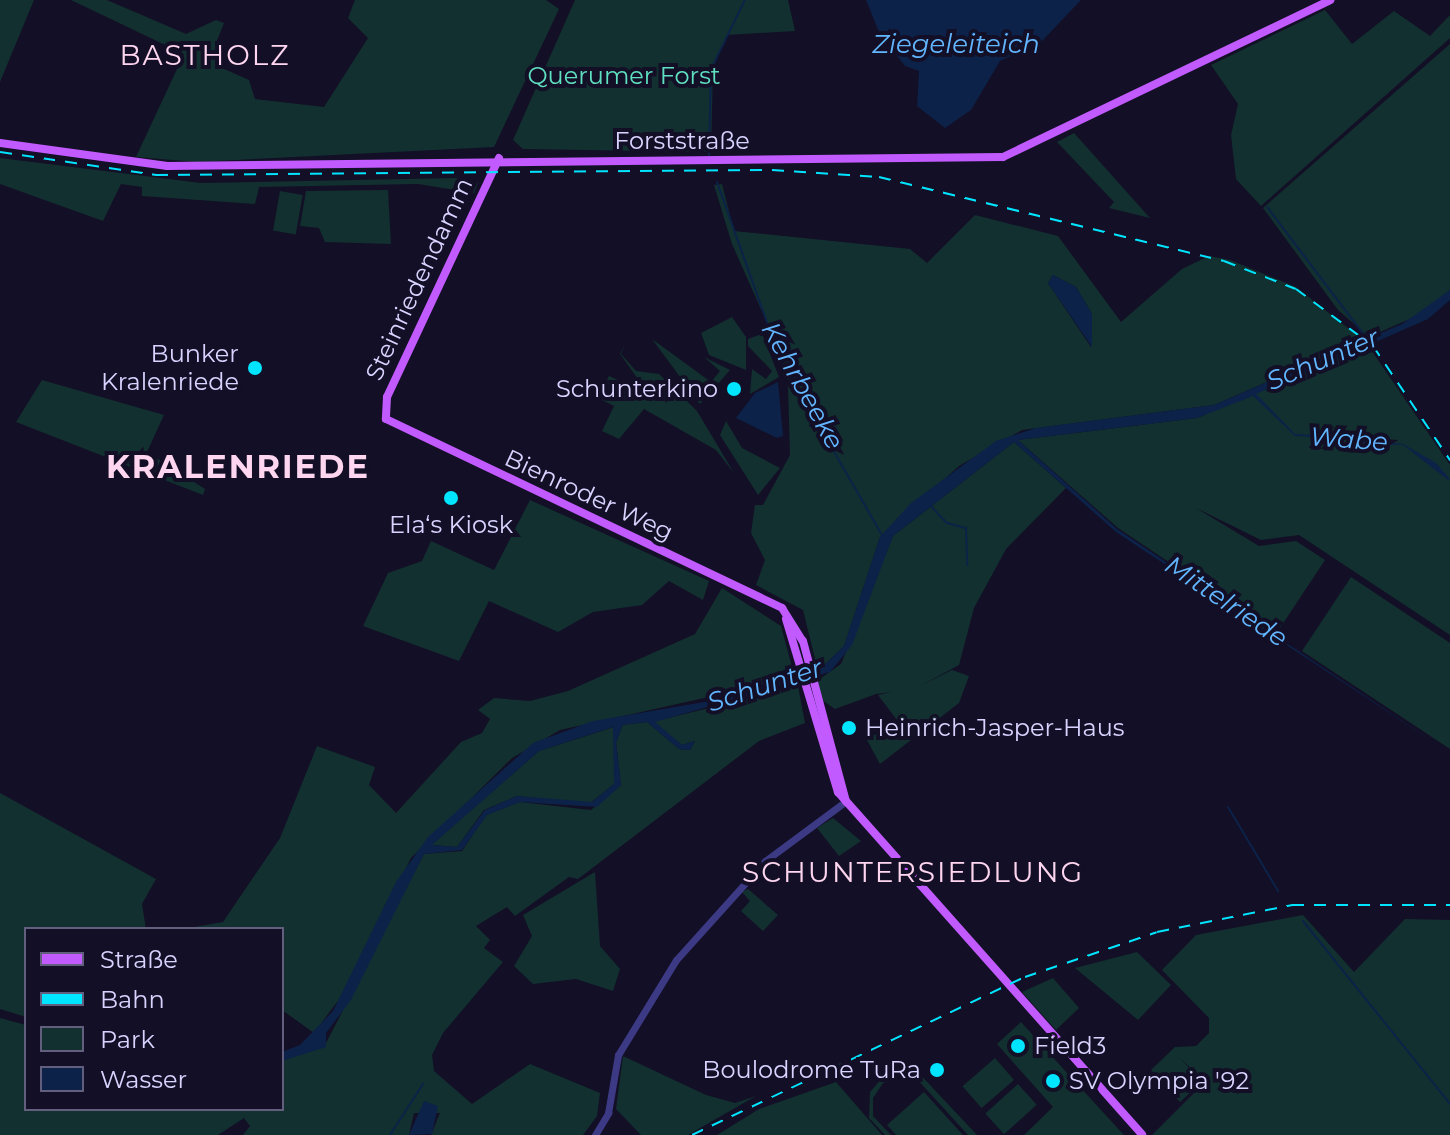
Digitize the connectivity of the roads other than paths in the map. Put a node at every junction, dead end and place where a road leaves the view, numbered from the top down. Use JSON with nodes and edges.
{"nodes":[{"id":1,"x":1330,"y":0,"type":"edge"},
{"id":2,"x":0,"y":143,"type":"edge"},
{"id":3,"x":499,"y":158,"type":"junction"},
{"id":4,"x":386,"y":419,"type":"joint"},
{"id":5,"x":846,"y":801,"type":"junction"},
{"id":6,"x":595,"y":1135,"type":"edge"},
{"id":7,"x":1142,"y":1135,"type":"edge"}],
"edges":[{"from":1,"to":3,"type":"main road","name":"Forststraße"},
{"from":2,"to":3,"type":"main road","name":"Forststraße"},
{"from":3,"to":4,"type":"main road","name":"Steinriedendamm"},
{"from":4,"to":5,"type":"main road","name":"Bienroder Weg"},
{"from":5,"to":6,"type":"street"},
{"from":5,"to":7,"type":"main road","name":"Bienroder Weg"}]}
